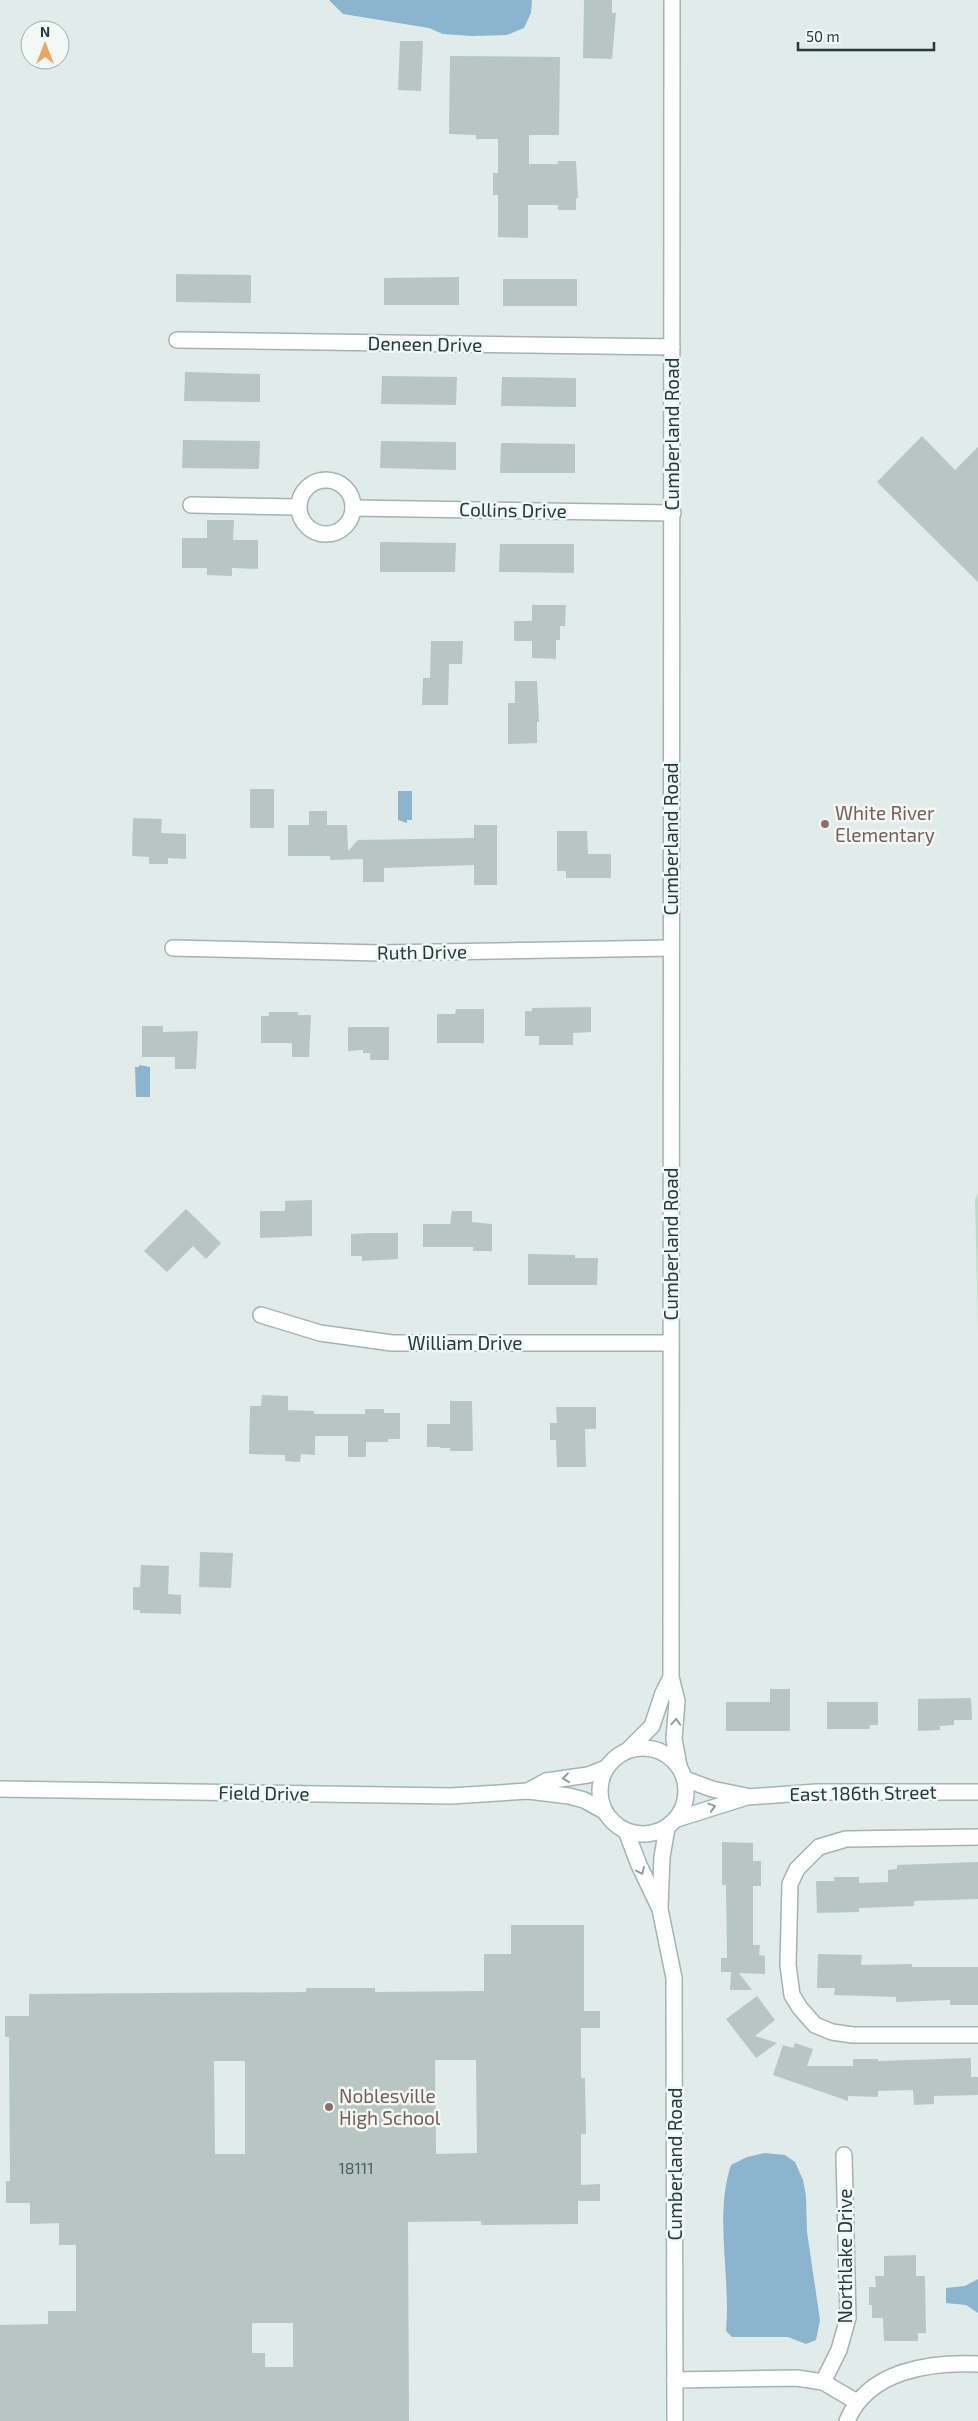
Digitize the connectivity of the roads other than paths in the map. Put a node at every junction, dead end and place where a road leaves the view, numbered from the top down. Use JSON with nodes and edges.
{"nodes":[{"id":1,"x":672,"y":0,"type":"edge"},
{"id":2,"x":178,"y":340,"type":"dead end"},
{"id":3,"x":672,"y":347,"type":"junction"},
{"id":4,"x":191,"y":505,"type":"dead end"},
{"id":5,"x":298,"y":507,"type":"junction"},
{"id":6,"x":353,"y":508,"type":"junction"},
{"id":7,"x":672,"y":513,"type":"junction"},
{"id":8,"x":173,"y":948,"type":"dead end"},
{"id":9,"x":671,"y":948,"type":"junction"},
{"id":10,"x":261,"y":1315,"type":"dead end"},
{"id":11,"x":671,"y":1343,"type":"junction"},
{"id":12,"x":671,"y":1678,"type":"junction"},
{"id":13,"x":628,"y":1750,"type":"junction"},
{"id":14,"x":606,"y":1768,"type":"junction"},
{"id":15,"x":682,"y":1773,"type":"junction"},
{"id":16,"x":0,"y":1789,"type":"edge"},
{"id":17,"x":528,"y":1791,"type":"junction"},
{"id":18,"x":978,"y":1792,"type":"edge"},
{"id":19,"x":747,"y":1797,"type":"junction"},
{"id":20,"x":604,"y":1811,"type":"junction"},
{"id":21,"x":672,"y":1823,"type":"junction"},
{"id":22,"x":626,"y":1831,"type":"junction"},
{"id":23,"x":978,"y":1837,"type":"edge"},
{"id":24,"x":660,"y":1909,"type":"junction"},
{"id":25,"x":978,"y":2034,"type":"edge"},
{"id":26,"x":844,"y":2155,"type":"dead end"},
{"id":27,"x":978,"y":2364,"type":"edge"},
{"id":28,"x":675,"y":2380,"type":"junction"},
{"id":29,"x":823,"y":2382,"type":"junction"},
{"id":30,"x":857,"y":2402,"type":"junction"},
{"id":31,"x":675,"y":2421,"type":"edge"},
{"id":32,"x":847,"y":2421,"type":"edge"}],
"edges":[{"from":1,"to":3,"type":"street","name":"Cumberland Road"},
{"from":2,"to":3,"type":"street","name":"Deneen Drive"},
{"from":3,"to":7,"type":"street","name":"Cumberland Road"},
{"from":4,"to":5,"type":"street"},
{"from":5,"to":6,"type":"street"},
{"from":5,"to":6,"type":"street"},
{"from":6,"to":7,"type":"street","name":"Collins Drive"},
{"from":7,"to":9,"type":"street","name":"Cumberland Road"},
{"from":8,"to":9,"type":"street","name":"Ruth Drive"},
{"from":9,"to":11,"type":"street","name":"Cumberland Road"},
{"from":10,"to":11,"type":"street","name":"William Drive"},
{"from":11,"to":12,"type":"street","name":"Cumberland Road"},
{"from":12,"to":13,"type":"street","name":"Cumberland Road"},
{"from":15,"to":12,"type":"street","name":"Cumberland Road","one_way":true},
{"from":13,"to":14,"type":"street"},
{"from":13,"to":15,"type":"street"},
{"from":14,"to":17,"type":"street","one_way":true},
{"from":14,"to":20,"type":"street"},
{"from":15,"to":19,"type":"street","name":"East 186th Street"},
{"from":15,"to":21,"type":"street"},
{"from":16,"to":17,"type":"street","name":"Field Drive"},
{"from":17,"to":20,"type":"street"},
{"from":18,"to":19,"type":"street","name":"East 186th Street"},
{"from":21,"to":19,"type":"street","name":"East 186th Street","one_way":true},
{"from":20,"to":22,"type":"street"},
{"from":21,"to":22,"type":"street"},
{"from":21,"to":24,"type":"street","name":"Cumberland Road"},
{"from":22,"to":24,"type":"street","name":"Cumberland Road","one_way":true},
{"from":23,"to":25,"type":"street"},
{"from":24,"to":28,"type":"street","name":"Cumberland Road"},
{"from":26,"to":29,"type":"street","name":"Northlake Drive"},
{"from":27,"to":30,"type":"street"},
{"from":28,"to":29,"type":"street"},
{"from":28,"to":31,"type":"street","name":"Cumberland Road"},
{"from":29,"to":30,"type":"street"},
{"from":30,"to":32,"type":"street"}]}
